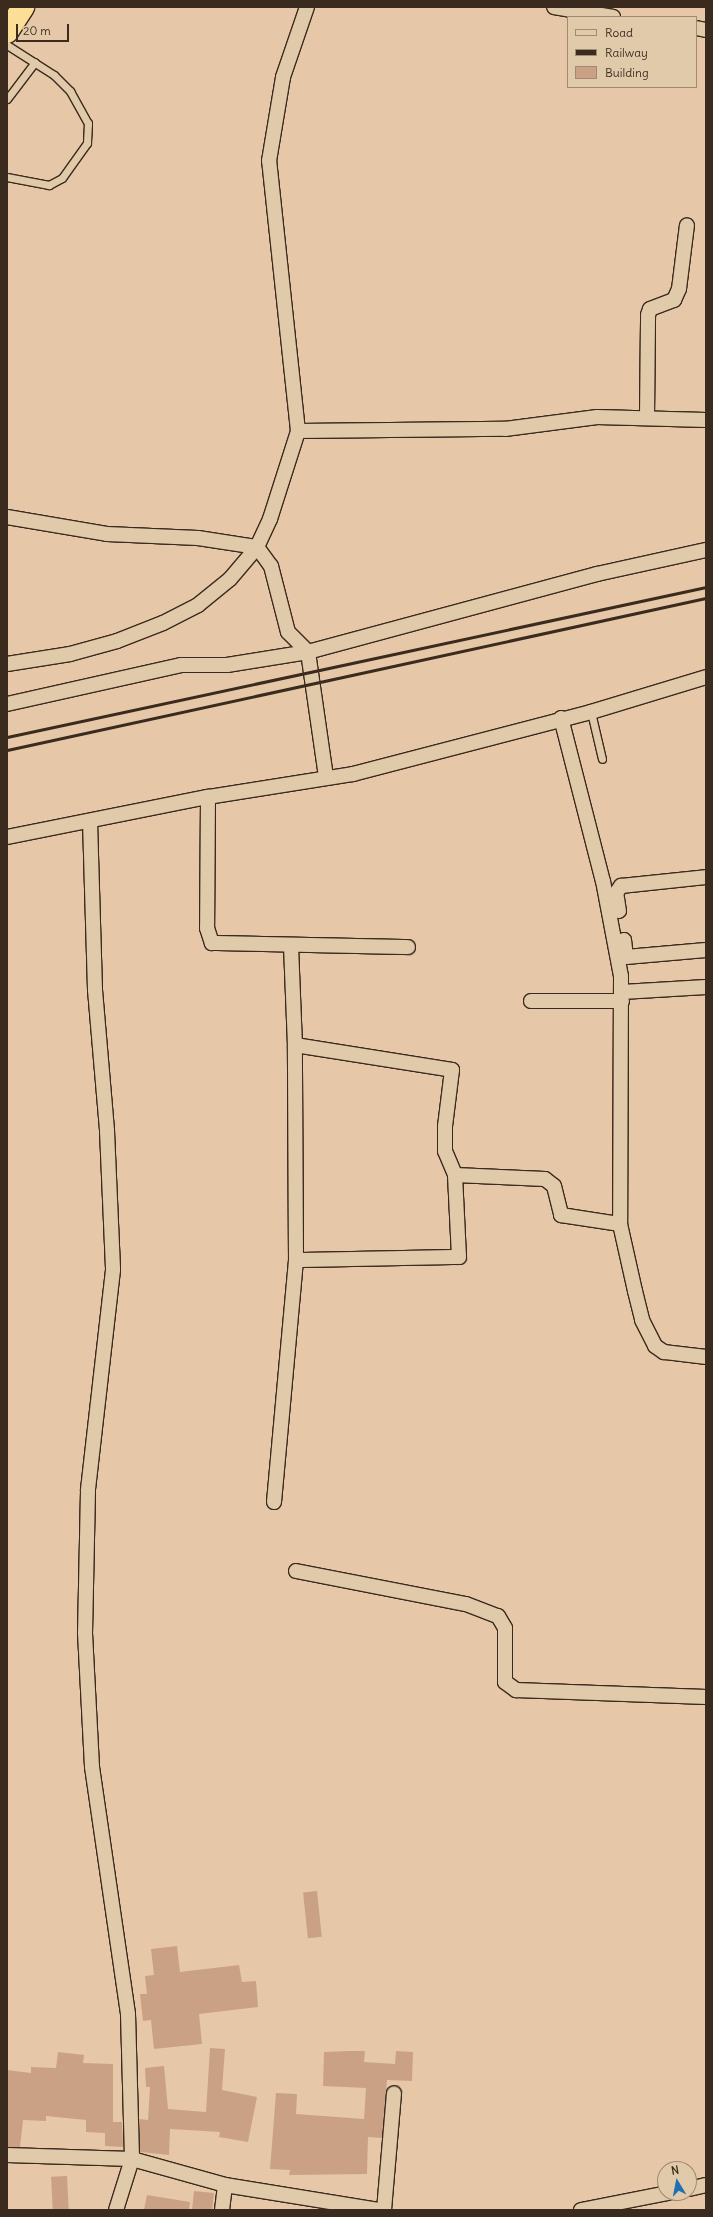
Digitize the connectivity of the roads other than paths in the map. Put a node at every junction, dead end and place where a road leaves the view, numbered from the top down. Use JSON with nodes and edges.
{"nodes":[{"id":1,"x":23,"y":7,"type":"edge"},
{"id":2,"x":307,"y":7,"type":"edge"},
{"id":3,"x":554,"y":7,"type":"edge"},
{"id":4,"x":607,"y":16,"type":"edge"},
{"id":5,"x":7,"y":32,"type":"edge"},
{"id":6,"x":7,"y":45,"type":"edge"},
{"id":7,"x":35,"y":62,"type":"junction"},
{"id":8,"x":7,"y":99,"type":"edge"},
{"id":9,"x":7,"y":176,"type":"edge"},
{"id":10,"x":687,"y":225,"type":"dead end"},
{"id":11,"x":647,"y":417,"type":"junction"},
{"id":12,"x":706,"y":420,"type":"edge"},
{"id":13,"x":298,"y":431,"type":"junction"},
{"id":14,"x":7,"y":517,"type":"edge"},
{"id":15,"x":256,"y":547,"type":"junction"},
{"id":16,"x":706,"y":550,"type":"edge"},
{"id":17,"x":308,"y":652,"type":"junction"},
{"id":18,"x":7,"y":664,"type":"edge"},
{"id":19,"x":706,"y":677,"type":"edge"},
{"id":20,"x":7,"y":704,"type":"edge"},
{"id":21,"x":591,"y":712,"type":"junction"},
{"id":22,"x":561,"y":718,"type":"junction"},
{"id":23,"x":602,"y":759,"type":"dead end"},
{"id":24,"x":326,"y":778,"type":"junction"},
{"id":25,"x":208,"y":797,"type":"junction"},
{"id":26,"x":90,"y":821,"type":"junction"},
{"id":27,"x":7,"y":837,"type":"edge"},
{"id":28,"x":706,"y":877,"type":"edge"},
{"id":29,"x":291,"y":946,"type":"junction"},
{"id":30,"x":408,"y":947,"type":"dead end"},
{"id":31,"x":706,"y":950,"type":"edge"},
{"id":32,"x":706,"y":987,"type":"edge"},
{"id":33,"x":622,"y":996,"type":"junction"},
{"id":34,"x":531,"y":1001,"type":"dead end"},
{"id":35,"x":294,"y":1045,"type":"junction"},
{"id":36,"x":454,"y":1175,"type":"junction"},
{"id":37,"x":620,"y":1224,"type":"junction"},
{"id":38,"x":296,"y":1260,"type":"junction"},
{"id":39,"x":706,"y":1357,"type":"edge"},
{"id":40,"x":274,"y":1502,"type":"dead end"},
{"id":41,"x":296,"y":1571,"type":"dead end"},
{"id":42,"x":706,"y":1697,"type":"edge"},
{"id":43,"x":394,"y":2093,"type":"dead end"},
{"id":44,"x":7,"y":2155,"type":"edge"},
{"id":45,"x":132,"y":2159,"type":"junction"},
{"id":46,"x":225,"y":2185,"type":"junction"},
{"id":47,"x":657,"y":2195,"type":"edge"},
{"id":48,"x":116,"y":2210,"type":"edge"},
{"id":49,"x":222,"y":2210,"type":"edge"},
{"id":50,"x":380,"y":2210,"type":"edge"},
{"id":51,"x":384,"y":2210,"type":"edge"},
{"id":52,"x":581,"y":2210,"type":"edge"}],
"edges":[{"from":1,"to":5,"type":"highway"},
{"from":2,"to":13,"type":"street"},
{"from":3,"to":4,"type":"street"},
{"from":6,"to":7,"type":"lane"},
{"from":7,"to":8,"type":"lane"},
{"from":7,"to":9,"type":"lane"},
{"from":10,"to":11,"type":"street"},
{"from":11,"to":12,"type":"street"},
{"from":11,"to":13,"type":"street"},
{"from":13,"to":15,"type":"street"},
{"from":14,"to":15,"type":"street"},
{"from":15,"to":17,"type":"street"},
{"from":15,"to":18,"type":"street"},
{"from":16,"to":17,"type":"street"},
{"from":17,"to":20,"type":"street"},
{"from":17,"to":24,"type":"street"},
{"from":19,"to":21,"type":"street"},
{"from":21,"to":22,"type":"street"},
{"from":21,"to":23,"type":"lane"},
{"from":22,"to":24,"type":"street"},
{"from":22,"to":33,"type":"street"},
{"from":24,"to":25,"type":"street"},
{"from":25,"to":26,"type":"street"},
{"from":25,"to":29,"type":"street"},
{"from":26,"to":27,"type":"street"},
{"from":26,"to":45,"type":"street"},
{"from":28,"to":31,"type":"street"},
{"from":29,"to":30,"type":"street"},
{"from":29,"to":35,"type":"street"},
{"from":32,"to":33,"type":"street"},
{"from":33,"to":34,"type":"street"},
{"from":33,"to":37,"type":"street"},
{"from":35,"to":36,"type":"street"},
{"from":35,"to":38,"type":"street"},
{"from":36,"to":37,"type":"street"},
{"from":36,"to":38,"type":"street"},
{"from":37,"to":39,"type":"street"},
{"from":38,"to":40,"type":"street"},
{"from":41,"to":42,"type":"street"},
{"from":43,"to":51,"type":"street"},
{"from":44,"to":45,"type":"street"},
{"from":45,"to":46,"type":"street"},
{"from":45,"to":48,"type":"street"},
{"from":46,"to":49,"type":"street"},
{"from":46,"to":50,"type":"street"},
{"from":47,"to":52,"type":"street"}]}
